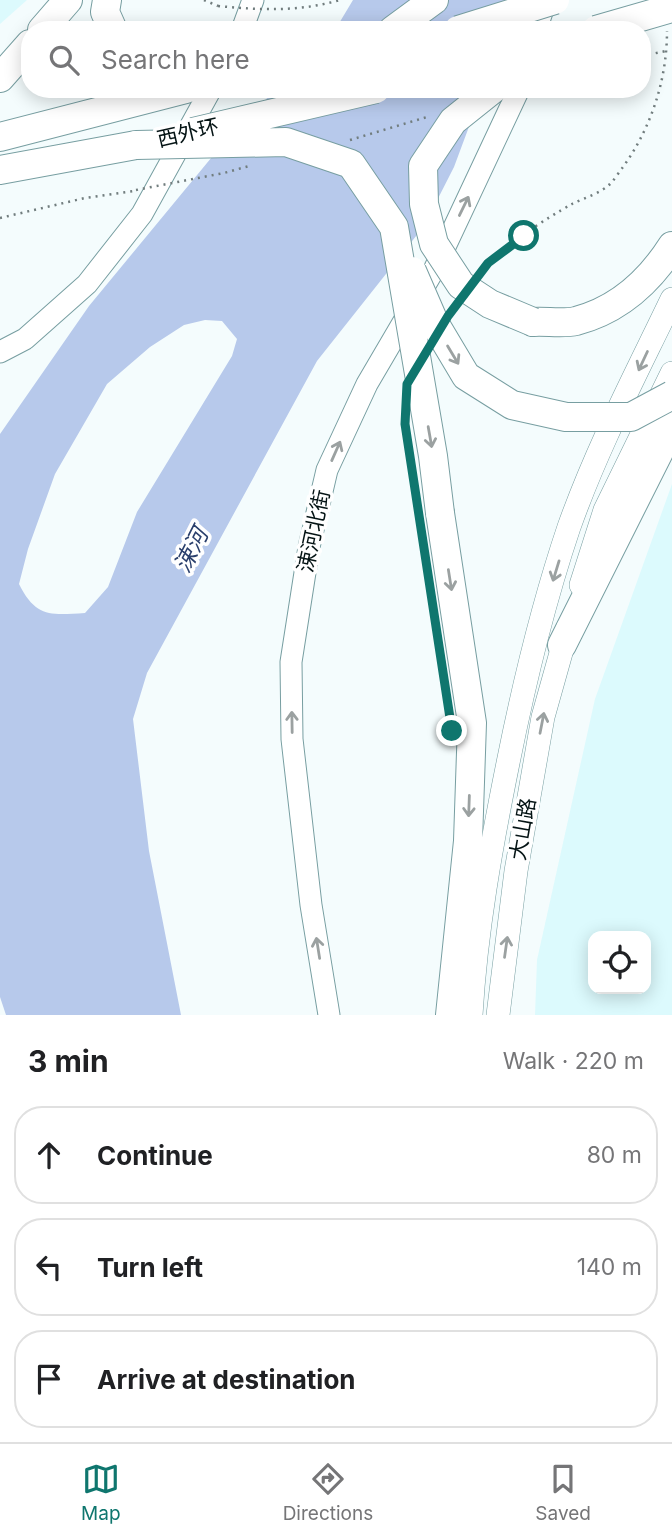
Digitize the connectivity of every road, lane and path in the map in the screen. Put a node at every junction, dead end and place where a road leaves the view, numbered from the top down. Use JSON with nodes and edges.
{"nodes":[{"id":1,"x":68,"y":0,"type":"edge"},
{"id":2,"x":107,"y":0,"type":"edge"},
{"id":3,"x":204,"y":0,"type":"edge"},
{"id":4,"x":253,"y":0,"type":"edge"},
{"id":5,"x":340,"y":0,"type":"edge"},
{"id":6,"x":434,"y":0,"type":"edge"},
{"id":7,"x":546,"y":0,"type":"edge"},
{"id":8,"x":555,"y":0,"type":"edge"},
{"id":9,"x":670,"y":17,"type":"edge"},
{"id":10,"x":50,"y":21,"type":"edge"},
{"id":11,"x":109,"y":21,"type":"edge"},
{"id":12,"x":245,"y":21,"type":"edge"},
{"id":13,"x":405,"y":21,"type":"edge"},
{"id":14,"x":487,"y":21,"type":"edge"},
{"id":15,"x":539,"y":21,"type":"edge"},
{"id":16,"x":647,"y":21,"type":"edge"},
{"id":17,"x":667,"y":51,"type":"junction"},
{"id":18,"x":21,"y":54,"type":"edge"},
{"id":19,"x":651,"y":54,"type":"edge"},
{"id":20,"x":0,"y":78,"type":"edge"},
{"id":21,"x":153,"y":98,"type":"edge"},
{"id":22,"x":206,"y":98,"type":"edge"},
{"id":23,"x":337,"y":98,"type":"edge"},
{"id":24,"x":482,"y":98,"type":"edge"},
{"id":25,"x":515,"y":98,"type":"edge"},
{"id":26,"x":0,"y":137,"type":"edge"},
{"id":27,"x":136,"y":145,"type":"junction"},
{"id":28,"x":4,"y":171,"type":"edge"},
{"id":29,"x":136,"y":190,"type":"dead end"},
{"id":30,"x":0,"y":218,"type":"edge"},
{"id":31,"x":394,"y":227,"type":"junction"},
{"id":32,"x":672,"y":246,"type":"edge"},
{"id":33,"x":480,"y":274,"type":"dead end"},
{"id":34,"x":672,"y":299,"type":"edge"},
{"id":35,"x":0,"y":352,"type":"edge"},
{"id":36,"x":672,"y":373,"type":"edge"},
{"id":37,"x":672,"y":395,"type":"edge"},
{"id":38,"x":672,"y":426,"type":"edge"},
{"id":39,"x":562,"y":645,"type":"junction"},
{"id":40,"x":329,"y":1015,"type":"edge"},
{"id":41,"x":450,"y":1015,"type":"edge"},
{"id":42,"x":471,"y":1015,"type":"edge"},
{"id":43,"x":498,"y":1015,"type":"edge"}],
"edges":[{"from":1,"to":10,"type":"highway"},
{"from":2,"to":11,"type":"highway"},
{"from":3,"to":5,"type":"path","bridge":true},
{"from":4,"to":12,"type":"main road"},
{"from":6,"to":13,"type":"highway"},
{"from":7,"to":15,"type":"main road"},
{"from":8,"to":14,"type":"highway","bridge":true},
{"from":9,"to":16,"type":"highway","bridge":true},
{"from":9,"to":17,"type":"path"},
{"from":17,"to":19,"type":"path"},
{"from":17,"to":33,"type":"path"},
{"from":18,"to":20,"type":"highway"},
{"from":21,"to":26,"type":"highway","name":"西外环"},
{"from":22,"to":35,"type":"main road"},
{"from":23,"to":27,"type":"highway","name":"西外环","bridge":true},
{"from":24,"to":32,"type":"highway","bridge":true},
{"from":40,"to":25,"type":"main road","name":"涑河北街","one_way":true},
{"from":27,"to":28,"type":"highway","name":"西外环"},
{"from":27,"to":31,"type":"highway","bridge":true},
{"from":29,"to":30,"type":"path"},
{"from":31,"to":37,"type":"highway","one_way":true,"bridge":true},
{"from":31,"to":41,"type":"highway","one_way":true,"bridge":true},
{"from":34,"to":42,"type":"main road","name":"大山路","one_way":true},
{"from":36,"to":39,"type":"main road","name":"大山路"},
{"from":38,"to":39,"type":"highway"},
{"from":43,"to":39,"type":"main road","name":"大山路","one_way":true}]}
